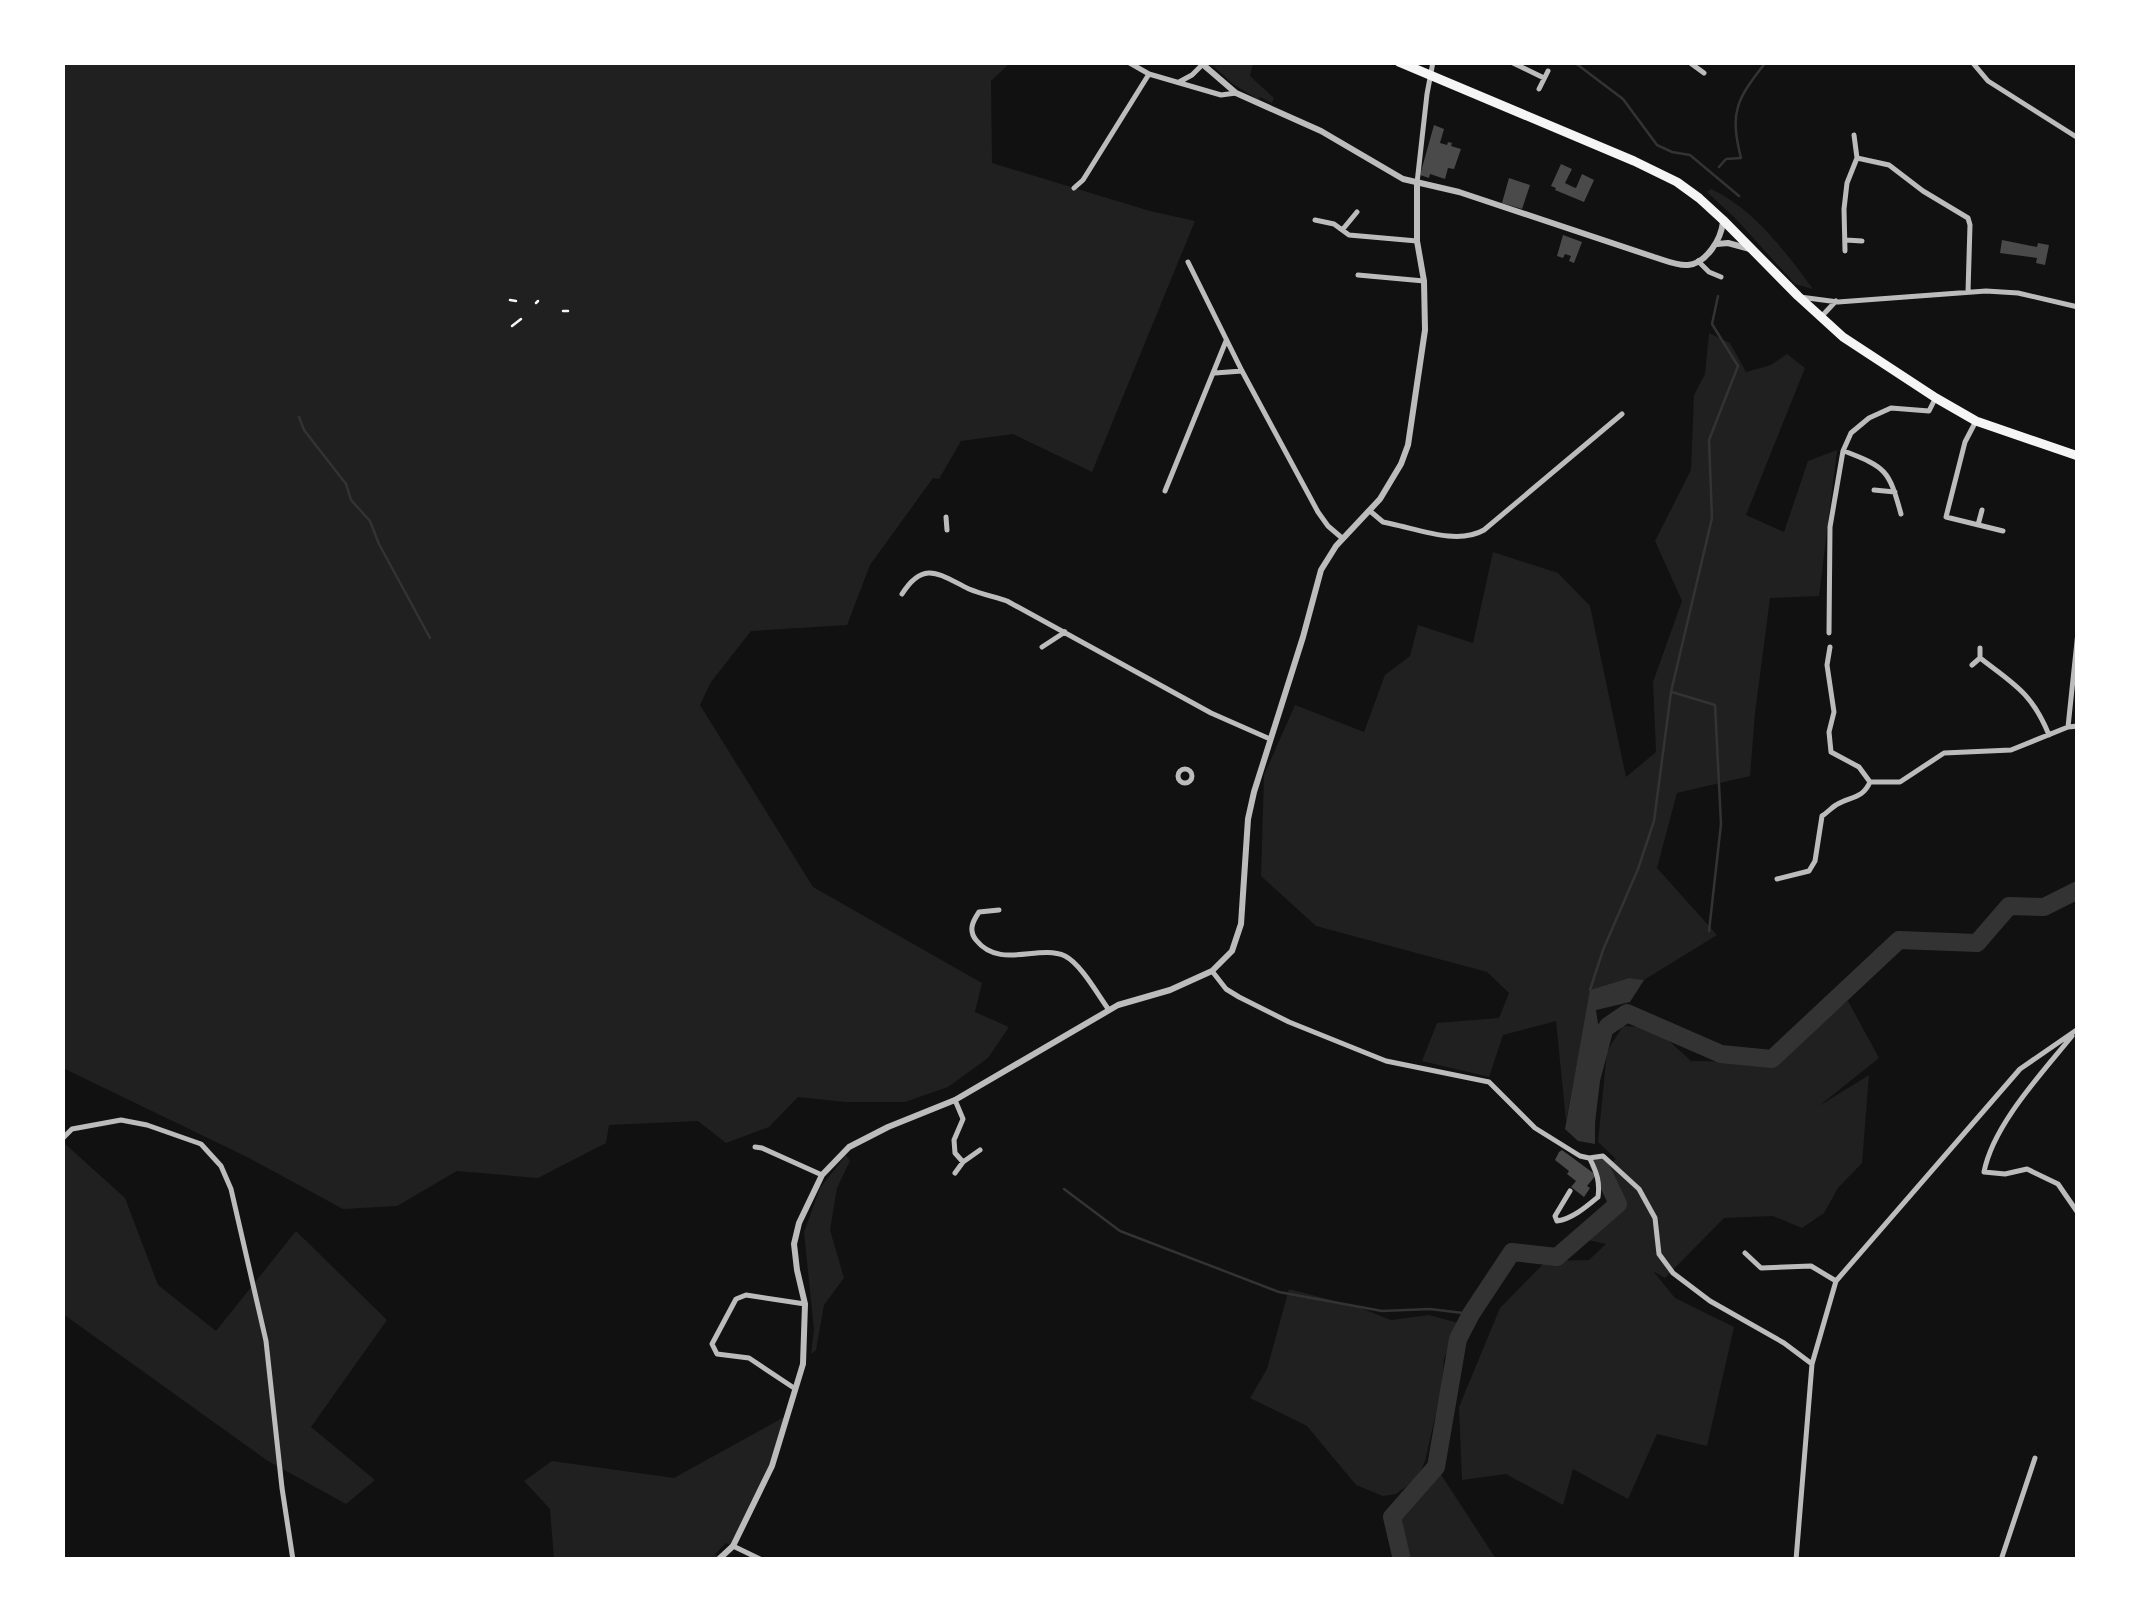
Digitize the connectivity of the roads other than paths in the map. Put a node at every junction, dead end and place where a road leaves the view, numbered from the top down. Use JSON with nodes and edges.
{"nodes":[{"id":1,"x":1128,"y":62,"type":"edge"},
{"id":2,"x":1399,"y":62,"type":"edge"},
{"id":3,"x":1433,"y":62,"type":"edge"},
{"id":4,"x":1511,"y":62,"type":"edge"},
{"id":5,"x":1689,"y":62,"type":"edge"},
{"id":6,"x":1972,"y":62,"type":"edge"},
{"id":7,"x":1201,"y":64,"type":"edge"},
{"id":8,"x":1704,"y":72,"type":"dead end"},
{"id":9,"x":1149,"y":74,"type":"junction"},
{"id":10,"x":1179,"y":82,"type":"junction"},
{"id":11,"x":1539,"y":89,"type":"dead end"},
{"id":12,"x":1236,"y":93,"type":"junction"},
{"id":13,"x":1854,"y":135,"type":"dead end"},
{"id":14,"x":2078,"y":138,"type":"edge"},
{"id":15,"x":1856,"y":158,"type":"junction"},
{"id":16,"x":1417,"y":184,"type":"junction"},
{"id":17,"x":1074,"y":188,"type":"dead end"},
{"id":18,"x":1356,"y":212,"type":"dead end"},
{"id":19,"x":1315,"y":220,"type":"dead end"},
{"id":20,"x":1723,"y":220,"type":"junction"},
{"id":21,"x":1342,"y":230,"type":"junction"},
{"id":22,"x":1846,"y":240,"type":"junction"},
{"id":23,"x":1862,"y":240,"type":"dead end"},
{"id":24,"x":1417,"y":241,"type":"junction"},
{"id":25,"x":1716,"y":244,"type":"junction"},
{"id":26,"x":1845,"y":251,"type":"dead end"},
{"id":27,"x":1756,"y":252,"type":"junction"},
{"id":28,"x":1698,"y":261,"type":"junction"},
{"id":29,"x":1188,"y":262,"type":"dead end"},
{"id":30,"x":1358,"y":275,"type":"dead end"},
{"id":31,"x":1721,"y":277,"type":"dead end"},
{"id":32,"x":1424,"y":281,"type":"junction"},
{"id":33,"x":1968,"y":292,"type":"junction"},
{"id":34,"x":1798,"y":296,"type":"junction"},
{"id":35,"x":1836,"y":302,"type":"junction"},
{"id":36,"x":2078,"y":307,"type":"edge"},
{"id":37,"x":1820,"y":318,"type":"junction"},
{"id":38,"x":1226,"y":340,"type":"junction"},
{"id":39,"x":1242,"y":371,"type":"junction"},
{"id":40,"x":1213,"y":373,"type":"junction"},
{"id":41,"x":1936,"y":398,"type":"junction"},
{"id":42,"x":1622,"y":414,"type":"dead end"},
{"id":43,"x":1976,"y":421,"type":"junction"},
{"id":44,"x":1844,"y":451,"type":"junction"},
{"id":45,"x":2078,"y":456,"type":"edge"},
{"id":46,"x":1874,"y":490,"type":"dead end"},
{"id":47,"x":1165,"y":491,"type":"dead end"},
{"id":48,"x":1895,"y":492,"type":"junction"},
{"id":49,"x":1982,"y":510,"type":"dead end"},
{"id":50,"x":1370,"y":511,"type":"junction"},
{"id":51,"x":1901,"y":514,"type":"dead end"},
{"id":52,"x":946,"y":517,"type":"dead end"},
{"id":53,"x":1978,"y":525,"type":"junction"},
{"id":54,"x":946,"y":530,"type":"dead end"},
{"id":55,"x":2003,"y":531,"type":"dead end"},
{"id":56,"x":1343,"y":538,"type":"junction"},
{"id":57,"x":902,"y":594,"type":"dead end"},
{"id":58,"x":1065,"y":632,"type":"junction"},
{"id":59,"x":2078,"y":632,"type":"edge"},
{"id":60,"x":1829,"y":633,"type":"dead end"},
{"id":61,"x":1042,"y":647,"type":"dead end"},
{"id":62,"x":1830,"y":648,"type":"dead end"},
{"id":63,"x":1980,"y":648,"type":"dead end"},
{"id":64,"x":1980,"y":658,"type":"junction"},
{"id":65,"x":1972,"y":665,"type":"dead end"},
{"id":66,"x":2078,"y":726,"type":"edge"},
{"id":67,"x":2068,"y":727,"type":"junction"},
{"id":68,"x":2049,"y":735,"type":"junction"},
{"id":69,"x":1270,"y":739,"type":"junction"},
{"id":70,"x":1191,"y":771,"type":"joint"},
{"id":71,"x":1870,"y":782,"type":"junction"},
{"id":72,"x":1777,"y":879,"type":"dead end"},
{"id":73,"x":999,"y":910,"type":"dead end"},
{"id":74,"x":1212,"y":972,"type":"junction"},
{"id":75,"x":1109,"y":1010,"type":"junction"},
{"id":76,"x":2077,"y":1031,"type":"edge"},
{"id":77,"x":955,"y":1100,"type":"junction"},
{"id":78,"x":62,"y":1140,"type":"edge"},
{"id":79,"x":755,"y":1148,"type":"dead end"},
{"id":80,"x":980,"y":1150,"type":"dead end"},
{"id":81,"x":1589,"y":1158,"type":"junction"},
{"id":82,"x":963,"y":1162,"type":"junction"},
{"id":83,"x":955,"y":1172,"type":"dead end"},
{"id":84,"x":822,"y":1175,"type":"junction"},
{"id":85,"x":1570,"y":1191,"type":"dead end"},
{"id":86,"x":2078,"y":1213,"type":"edge"},
{"id":87,"x":1746,"y":1253,"type":"dead end"},
{"id":88,"x":1836,"y":1281,"type":"junction"},
{"id":89,"x":805,"y":1304,"type":"junction"},
{"id":90,"x":1812,"y":1364,"type":"junction"},
{"id":91,"x":794,"y":1388,"type":"junction"},
{"id":92,"x":2035,"y":1458,"type":"dead end"},
{"id":93,"x":734,"y":1546,"type":"junction"},
{"id":94,"x":293,"y":1560,"type":"edge"},
{"id":95,"x":718,"y":1560,"type":"edge"},
{"id":96,"x":762,"y":1560,"type":"edge"},
{"id":97,"x":1796,"y":1560,"type":"edge"},
{"id":98,"x":2002,"y":1560,"type":"edge"}],
"edges":[{"from":1,"to":9,"type":"street"},
{"from":2,"to":20,"type":"main road"},
{"from":3,"to":16,"type":"street"},
{"from":4,"to":11,"type":"street"},
{"from":5,"to":8,"type":"street"},
{"from":6,"to":14,"type":"street"},
{"from":7,"to":10,"type":"street"},
{"from":7,"to":12,"type":"street"},
{"from":9,"to":10,"type":"street"},
{"from":9,"to":17,"type":"street"},
{"from":10,"to":12,"type":"street"},
{"from":12,"to":16,"type":"street"},
{"from":13,"to":15,"type":"street"},
{"from":15,"to":22,"type":"street"},
{"from":15,"to":33,"type":"street"},
{"from":16,"to":24,"type":"street"},
{"from":16,"to":28,"type":"street"},
{"from":18,"to":21,"type":"street"},
{"from":19,"to":21,"type":"street"},
{"from":20,"to":25,"type":"street"},
{"from":20,"to":27,"type":"main road"},
{"from":21,"to":24,"type":"street"},
{"from":22,"to":23,"type":"street"},
{"from":22,"to":26,"type":"street"},
{"from":24,"to":32,"type":"street"},
{"from":25,"to":27,"type":"street"},
{"from":25,"to":28,"type":"street"},
{"from":27,"to":34,"type":"main road"},
{"from":28,"to":31,"type":"street"},
{"from":29,"to":38,"type":"street"},
{"from":30,"to":32,"type":"street"},
{"from":32,"to":50,"type":"street"},
{"from":33,"to":35,"type":"street"},
{"from":33,"to":36,"type":"street"},
{"from":34,"to":35,"type":"street"},
{"from":34,"to":37,"type":"main road"},
{"from":35,"to":37,"type":"street"},
{"from":37,"to":41,"type":"main road"},
{"from":38,"to":39,"type":"street"},
{"from":38,"to":40,"type":"street"},
{"from":39,"to":40,"type":"street"},
{"from":39,"to":56,"type":"street"},
{"from":40,"to":47,"type":"street"},
{"from":41,"to":43,"type":"main road"},
{"from":41,"to":44,"type":"street"},
{"from":42,"to":50,"type":"street"},
{"from":43,"to":45,"type":"main road"},
{"from":43,"to":53,"type":"street"},
{"from":44,"to":48,"type":"street"},
{"from":44,"to":60,"type":"street"},
{"from":46,"to":48,"type":"street"},
{"from":48,"to":51,"type":"street"},
{"from":49,"to":53,"type":"street"},
{"from":50,"to":56,"type":"street"},
{"from":52,"to":54,"type":"street"},
{"from":53,"to":55,"type":"street"},
{"from":56,"to":69,"type":"street"},
{"from":57,"to":58,"type":"street"},
{"from":58,"to":61,"type":"street"},
{"from":58,"to":69,"type":"street"},
{"from":59,"to":67,"type":"street"},
{"from":62,"to":71,"type":"street"},
{"from":63,"to":64,"type":"street"},
{"from":64,"to":65,"type":"street"},
{"from":64,"to":68,"type":"street"},
{"from":66,"to":67,"type":"street"},
{"from":67,"to":68,"type":"street"},
{"from":68,"to":71,"type":"street"},
{"from":69,"to":74,"type":"street"},
{"from":70,"to":70,"type":"street"},
{"from":71,"to":72,"type":"street"},
{"from":73,"to":75,"type":"street"},
{"from":74,"to":75,"type":"street"},
{"from":74,"to":81,"type":"street"},
{"from":75,"to":77,"type":"street"},
{"from":76,"to":86,"type":"street"},
{"from":76,"to":88,"type":"street"},
{"from":77,"to":82,"type":"street"},
{"from":77,"to":84,"type":"street"},
{"from":78,"to":94,"type":"street"},
{"from":79,"to":84,"type":"street"},
{"from":80,"to":82,"type":"street"},
{"from":81,"to":85,"type":"street"},
{"from":81,"to":90,"type":"street"},
{"from":82,"to":83,"type":"street"},
{"from":84,"to":89,"type":"street"},
{"from":87,"to":88,"type":"street"},
{"from":88,"to":90,"type":"street"},
{"from":89,"to":91,"type":"street"},
{"from":89,"to":91,"type":"street"},
{"from":90,"to":97,"type":"street"},
{"from":91,"to":93,"type":"street"},
{"from":92,"to":98,"type":"street"},
{"from":93,"to":95,"type":"street"},
{"from":93,"to":96,"type":"street"}]}
